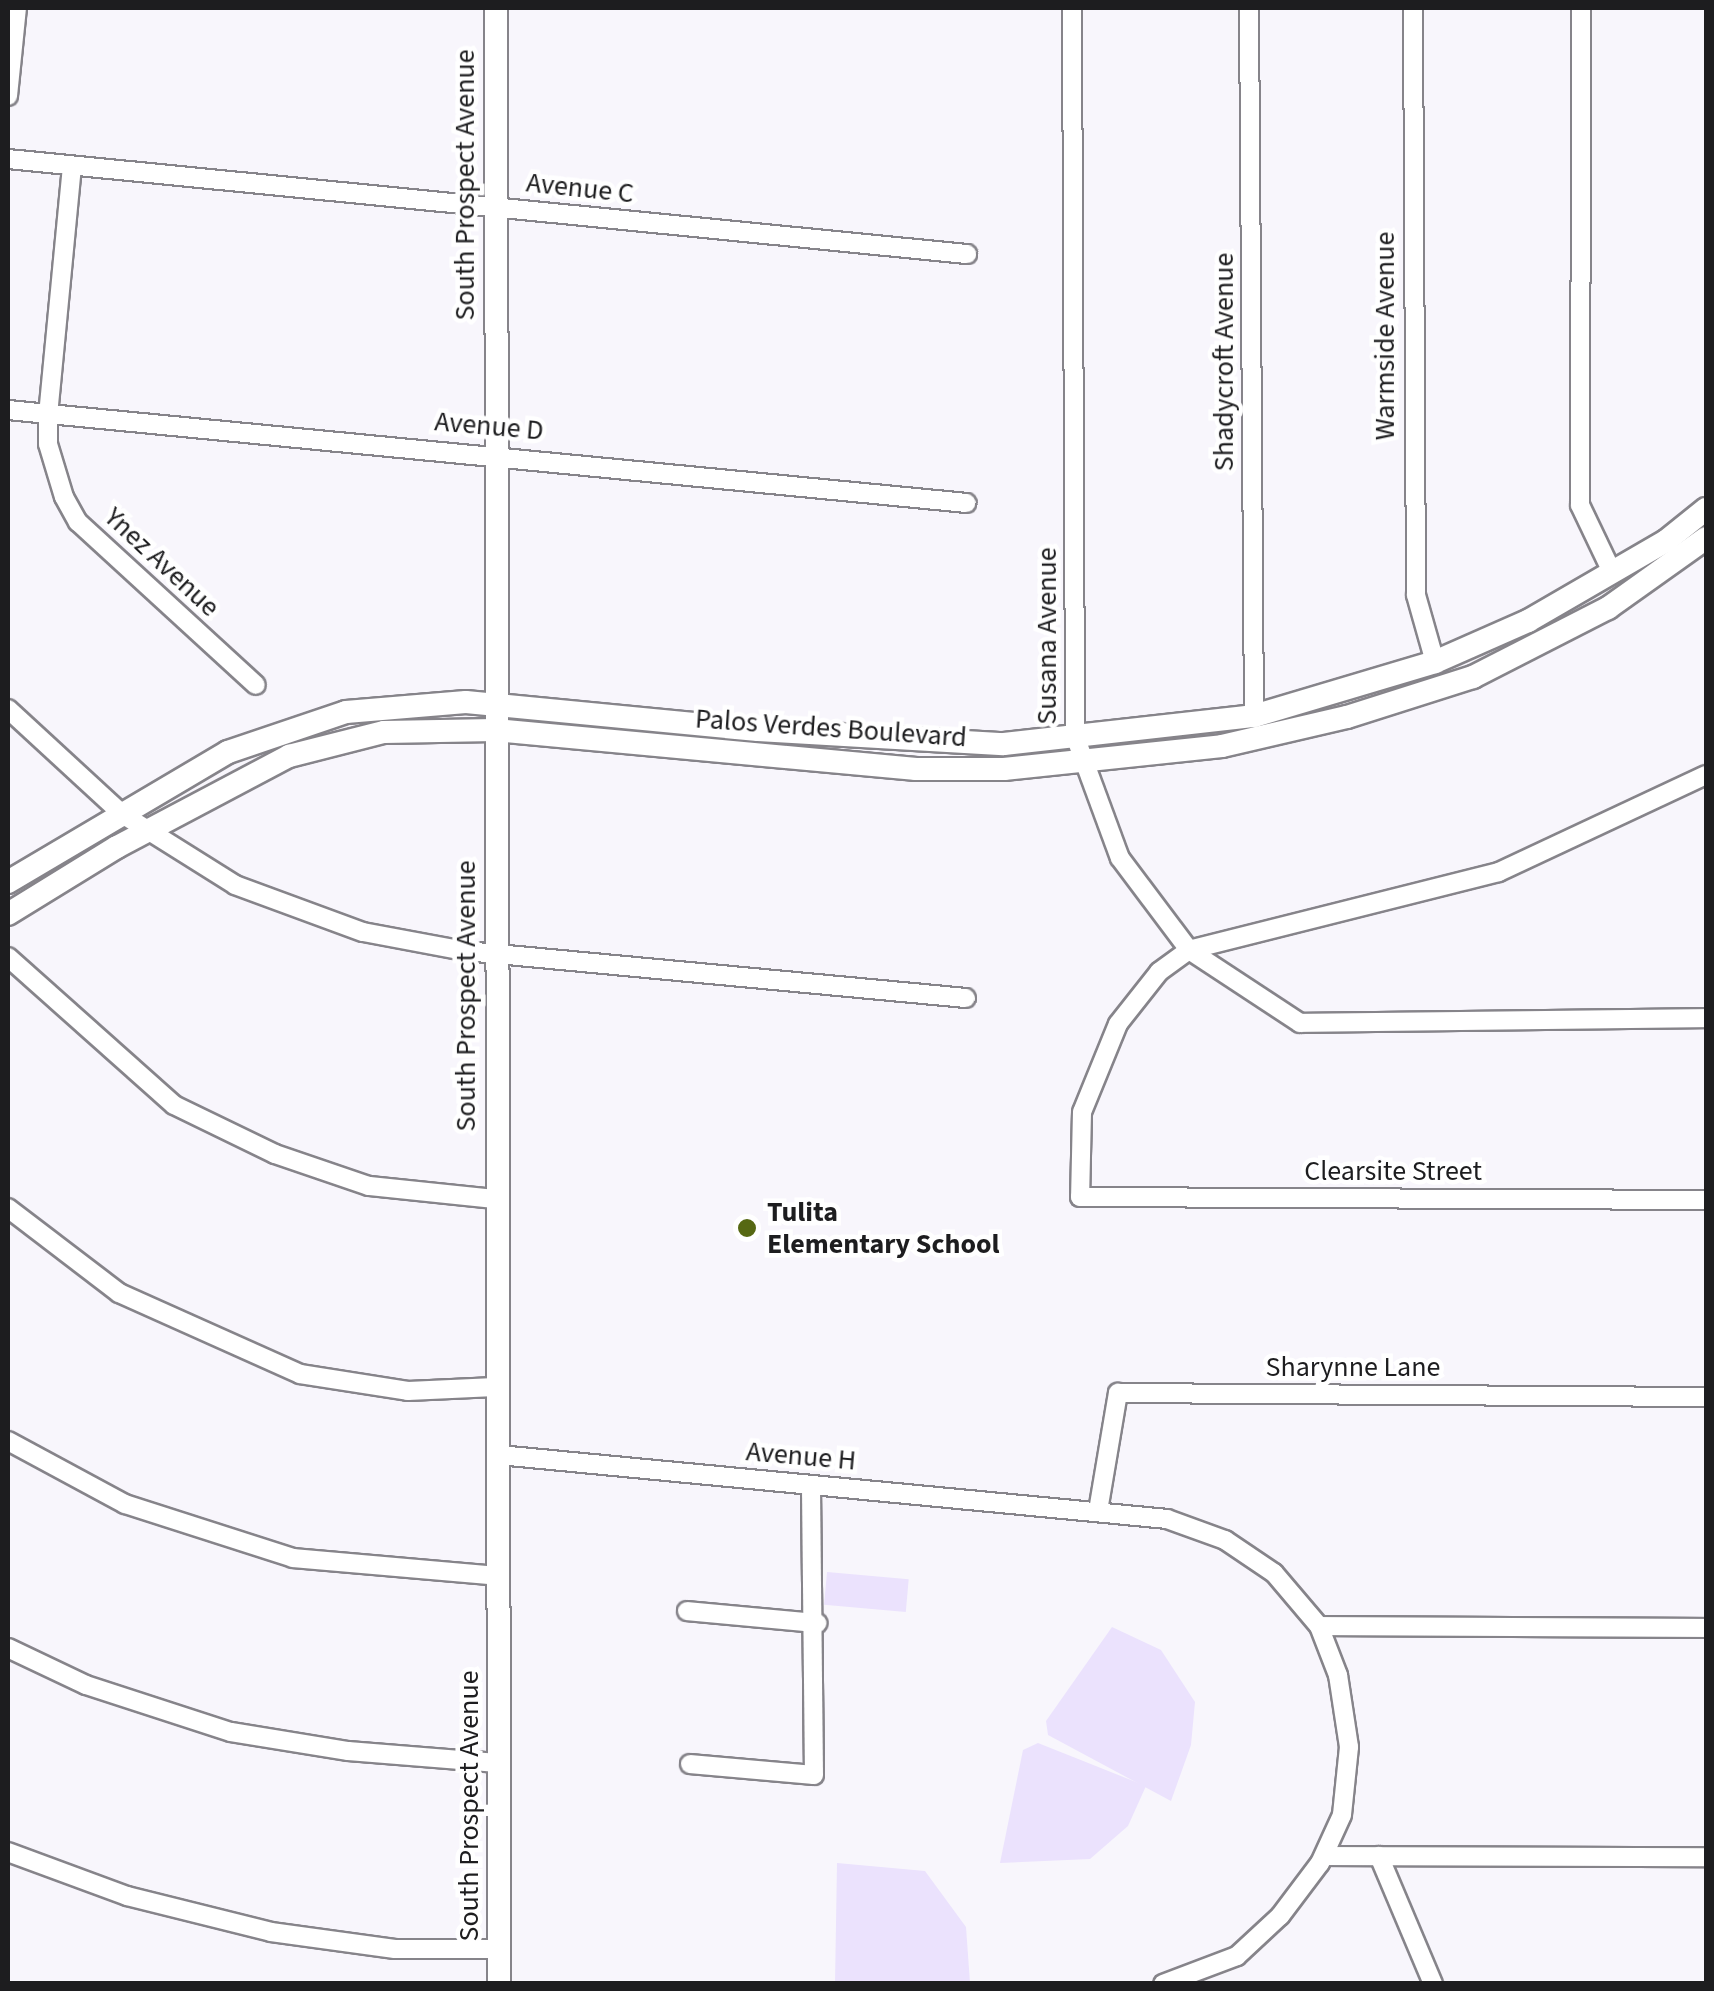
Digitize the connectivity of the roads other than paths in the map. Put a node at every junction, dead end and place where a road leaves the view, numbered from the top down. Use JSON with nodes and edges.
{"nodes":[{"id":1,"x":17,"y":8,"type":"edge"},
{"id":2,"x":496,"y":8,"type":"edge"},
{"id":3,"x":1072,"y":8,"type":"edge"},
{"id":4,"x":1249,"y":8,"type":"edge"},
{"id":5,"x":1414,"y":8,"type":"edge"},
{"id":6,"x":1581,"y":8,"type":"edge"},
{"id":7,"x":8,"y":96,"type":"edge"},
{"id":8,"x":8,"y":159,"type":"edge"},
{"id":9,"x":72,"y":166,"type":"junction"},
{"id":10,"x":496,"y":207,"type":"junction"},
{"id":11,"x":968,"y":254,"type":"dead end"},
{"id":12,"x":8,"y":410,"type":"edge"},
{"id":13,"x":48,"y":414,"type":"junction"},
{"id":14,"x":494,"y":454,"type":"junction"},
{"id":15,"x":966,"y":503,"type":"dead end"},
{"id":16,"x":1704,"y":523,"type":"edge"},
{"id":17,"x":1612,"y":572,"type":"junction"},
{"id":18,"x":1528,"y":621,"type":"junction"},
{"id":19,"x":1540,"y":643,"type":"junction"},
{"id":20,"x":1435,"y":662,"type":"junction"},
{"id":21,"x":256,"y":686,"type":"dead end"},
{"id":22,"x":1348,"y":688,"type":"junction"},
{"id":23,"x":496,"y":704,"type":"junction"},
{"id":24,"x":8,"y":709,"type":"edge"},
{"id":25,"x":1356,"y":714,"type":"junction"},
{"id":26,"x":1254,"y":716,"type":"junction"},
{"id":27,"x":496,"y":730,"type":"junction"},
{"id":28,"x":1078,"y":747,"type":"junction"},
{"id":29,"x":1706,"y":775,"type":"edge"},
{"id":30,"x":122,"y":814,"type":"junction"},
{"id":31,"x":147,"y":830,"type":"junction"},
{"id":32,"x":8,"y":882,"type":"edge"},
{"id":33,"x":8,"y":914,"type":"edge"},
{"id":34,"x":1189,"y":950,"type":"junction"},
{"id":35,"x":496,"y":953,"type":"junction"},
{"id":36,"x":8,"y":957,"type":"edge"},
{"id":37,"x":966,"y":998,"type":"dead end"},
{"id":38,"x":1706,"y":1018,"type":"edge"},
{"id":39,"x":496,"y":1199,"type":"junction"},
{"id":40,"x":1706,"y":1200,"type":"edge"},
{"id":41,"x":8,"y":1208,"type":"edge"},
{"id":42,"x":495,"y":1387,"type":"junction"},
{"id":43,"x":1706,"y":1397,"type":"edge"},
{"id":44,"x":8,"y":1441,"type":"edge"},
{"id":45,"x":499,"y":1456,"type":"junction"},
{"id":46,"x":812,"y":1486,"type":"junction"},
{"id":47,"x":1098,"y":1510,"type":"junction"},
{"id":48,"x":498,"y":1576,"type":"junction"},
{"id":49,"x":687,"y":1611,"type":"dead end"},
{"id":50,"x":817,"y":1624,"type":"junction"},
{"id":51,"x":1319,"y":1626,"type":"junction"},
{"id":52,"x":1706,"y":1628,"type":"edge"},
{"id":53,"x":8,"y":1648,"type":"edge"},
{"id":54,"x":498,"y":1763,"type":"junction"},
{"id":55,"x":690,"y":1764,"type":"dead end"},
{"id":56,"x":8,"y":1852,"type":"edge"},
{"id":57,"x":1325,"y":1856,"type":"junction"},
{"id":58,"x":1379,"y":1856,"type":"junction"},
{"id":59,"x":1706,"y":1857,"type":"edge"},
{"id":60,"x":500,"y":1949,"type":"junction"},
{"id":61,"x":499,"y":1984,"type":"edge"},
{"id":62,"x":1163,"y":1984,"type":"edge"},
{"id":63,"x":1434,"y":1984,"type":"edge"}],
"edges":[{"from":1,"to":7,"type":"street"},
{"from":2,"to":10,"type":"main road","name":"South Prospect Avenue"},
{"from":3,"to":28,"type":"street","name":"Susana Avenue"},
{"from":4,"to":26,"type":"street","name":"Shadycroft Avenue"},
{"from":5,"to":20,"type":"street","name":"Warmside Avenue"},
{"from":6,"to":17,"type":"street"},
{"from":8,"to":9,"type":"street","name":"Avenue C"},
{"from":9,"to":10,"type":"street","name":"Avenue C"},
{"from":9,"to":13,"type":"street","name":"Ynez Avenue"},
{"from":10,"to":11,"type":"street","name":"Avenue C"},
{"from":10,"to":14,"type":"main road","name":"South Prospect Avenue"},
{"from":12,"to":13,"type":"street","name":"Avenue D"},
{"from":13,"to":14,"type":"street","name":"Avenue D"},
{"from":13,"to":21,"type":"street","name":"Ynez Avenue"},
{"from":14,"to":15,"type":"street","name":"Avenue D"},
{"from":14,"to":23,"type":"main road","name":"South Prospect Avenue"},
{"from":16,"to":17,"type":"main road","name":"Palos Verdes Boulevard"},
{"from":16,"to":19,"type":"main road","name":"Palos Verdes Boulevard"},
{"from":17,"to":18,"type":"main road","name":"Palos Verdes Boulevard"},
{"from":18,"to":19,"type":"main road"},
{"from":18,"to":20,"type":"main road","name":"Palos Verdes Boulevard"},
{"from":19,"to":25,"type":"main road","name":"Palos Verdes Boulevard"},
{"from":20,"to":22,"type":"main road","name":"Palos Verdes Boulevard"},
{"from":22,"to":25,"type":"main road"},
{"from":22,"to":26,"type":"main road","name":"Palos Verdes Boulevard"},
{"from":23,"to":27,"type":"main road","name":"South Prospect Avenue"},
{"from":23,"to":28,"type":"main road","name":"Palos Verdes Boulevard"},
{"from":23,"to":30,"type":"main road","name":"Palos Verdes Boulevard"},
{"from":24,"to":30,"type":"street"},
{"from":25,"to":28,"type":"main road","name":"Palos Verdes Boulevard"},
{"from":26,"to":28,"type":"main road","name":"Palos Verdes Boulevard"},
{"from":27,"to":28,"type":"main road","name":"Palos Verdes Boulevard"},
{"from":27,"to":31,"type":"main road","name":"Palos Verdes Boulevard"},
{"from":27,"to":35,"type":"main road","name":"South Prospect Avenue"},
{"from":28,"to":34,"type":"street","name":"Susana Avenue"},
{"from":29,"to":34,"type":"street"},
{"from":30,"to":31,"type":"street"},
{"from":30,"to":32,"type":"main road","name":"Palos Verdes Boulevard"},
{"from":31,"to":33,"type":"main road","name":"Palos Verdes Boulevard"},
{"from":31,"to":35,"type":"street"},
{"from":34,"to":38,"type":"street","name":"Susana Avenue"},
{"from":34,"to":40,"type":"street","name":"Clearsite Street"},
{"from":35,"to":37,"type":"street"},
{"from":35,"to":39,"type":"main road","name":"South Prospect Avenue"},
{"from":36,"to":39,"type":"street"},
{"from":39,"to":42,"type":"main road","name":"South Prospect Avenue"},
{"from":41,"to":42,"type":"street"},
{"from":42,"to":45,"type":"main road","name":"South Prospect Avenue"},
{"from":43,"to":47,"type":"street","name":"Sharynne Lane"},
{"from":44,"to":48,"type":"street"},
{"from":45,"to":46,"type":"street","name":"Avenue H"},
{"from":45,"to":48,"type":"main road","name":"South Prospect Avenue"},
{"from":46,"to":47,"type":"street","name":"Avenue H"},
{"from":46,"to":50,"type":"street"},
{"from":47,"to":51,"type":"street","name":"Avenue H"},
{"from":48,"to":54,"type":"main road","name":"South Prospect Avenue"},
{"from":49,"to":50,"type":"street"},
{"from":50,"to":55,"type":"street"},
{"from":51,"to":52,"type":"street"},
{"from":51,"to":57,"type":"street","name":"Avenue H"},
{"from":53,"to":54,"type":"street"},
{"from":54,"to":60,"type":"main road","name":"South Prospect Avenue"},
{"from":56,"to":60,"type":"street"},
{"from":57,"to":58,"type":"street"},
{"from":57,"to":62,"type":"street","name":"Avenue H"},
{"from":58,"to":59,"type":"street"},
{"from":58,"to":63,"type":"street"},
{"from":60,"to":61,"type":"main road","name":"South Prospect Avenue"}]}
